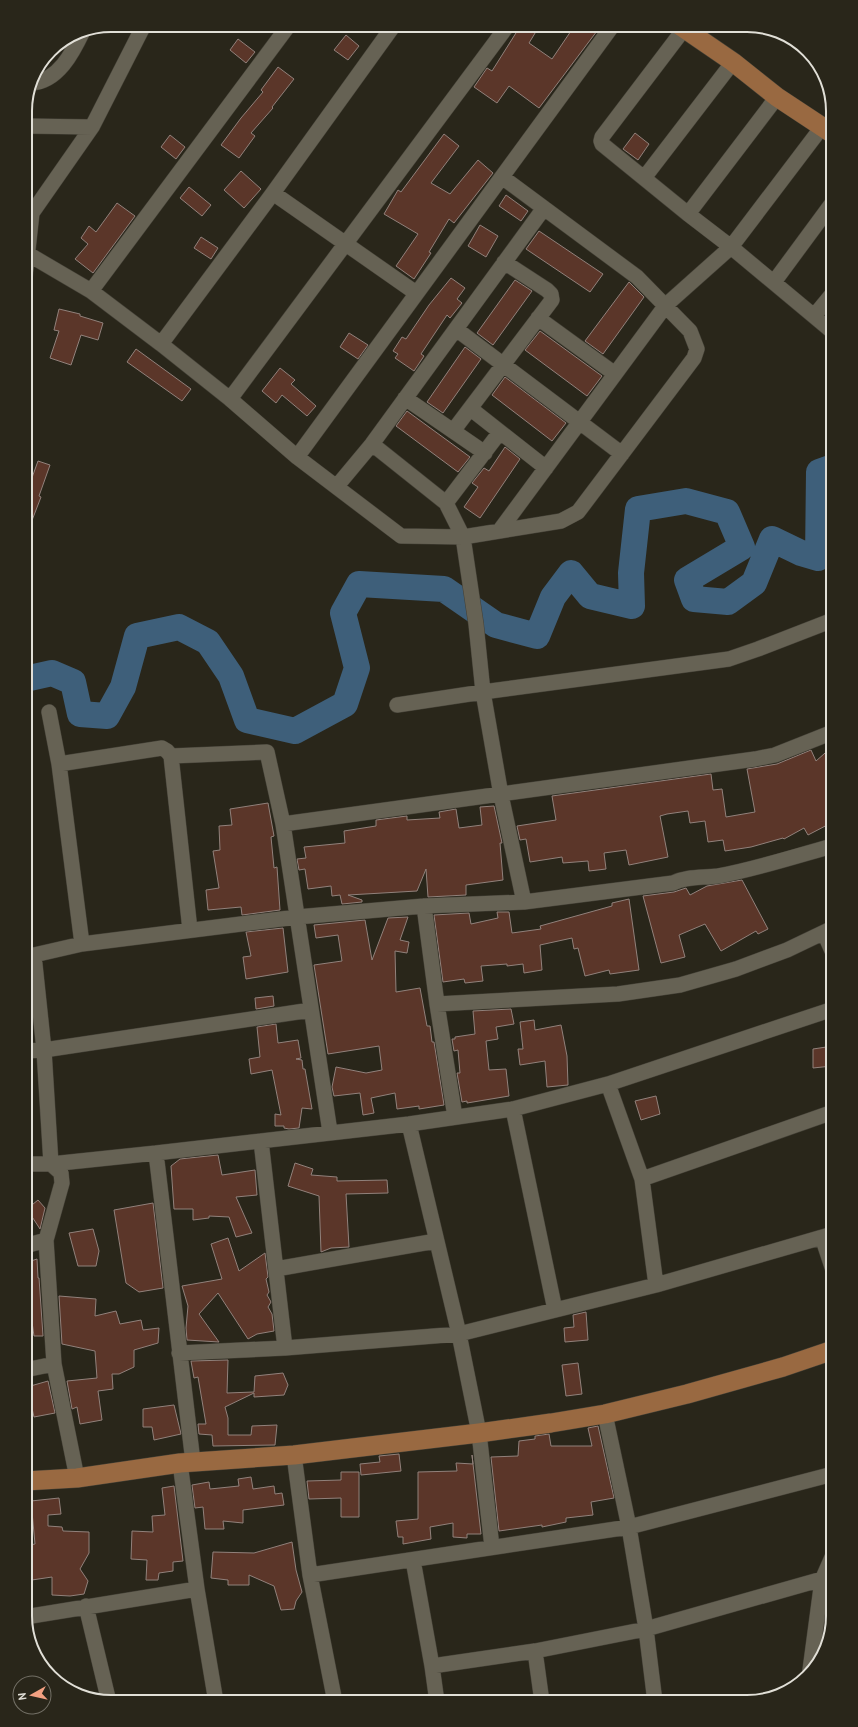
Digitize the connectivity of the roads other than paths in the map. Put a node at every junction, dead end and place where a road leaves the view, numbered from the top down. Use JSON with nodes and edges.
{"nodes":[{"id":1,"x":140,"y":32,"type":"edge"},
{"id":2,"x":284,"y":32,"type":"edge"},
{"id":3,"x":389,"y":32,"type":"edge"},
{"id":4,"x":503,"y":32,"type":"edge"},
{"id":5,"x":608,"y":32,"type":"edge"},
{"id":6,"x":677,"y":32,"type":"edge"},
{"id":7,"x":688,"y":32,"type":"edge"},
{"id":8,"x":79,"y":39,"type":"edge"},
{"id":9,"x":733,"y":62,"type":"junction"},
{"id":10,"x":37,"y":83,"type":"edge"},
{"id":11,"x":777,"y":97,"type":"junction"},
{"id":12,"x":32,"y":126,"type":"edge"},
{"id":13,"x":92,"y":127,"type":"junction"},
{"id":14,"x":826,"y":129,"type":"edge"},
{"id":15,"x":826,"y":132,"type":"edge"},
{"id":16,"x":502,"y":177,"type":"junction"},
{"id":17,"x":644,"y":178,"type":"junction"},
{"id":18,"x":273,"y":193,"type":"junction"},
{"id":19,"x":544,"y":208,"type":"junction"},
{"id":20,"x":32,"y":210,"type":"edge"},
{"id":21,"x":826,"y":211,"type":"edge"},
{"id":22,"x":688,"y":214,"type":"junction"},
{"id":23,"x":346,"y":245,"type":"junction"},
{"id":24,"x":731,"y":246,"type":"junction"},
{"id":25,"x":32,"y":256,"type":"edge"},
{"id":26,"x":504,"y":262,"type":"junction"},
{"id":27,"x":774,"y":282,"type":"junction"},
{"id":28,"x":91,"y":291,"type":"junction"},
{"id":29,"x":416,"y":293,"type":"junction"},
{"id":30,"x":826,"y":301,"type":"edge"},
{"id":31,"x":666,"y":305,"type":"junction"},
{"id":32,"x":814,"y":316,"type":"junction"},
{"id":33,"x":538,"y":318,"type":"junction"},
{"id":34,"x":826,"y":326,"type":"edge"},
{"id":35,"x":456,"y":329,"type":"junction"},
{"id":36,"x":161,"y":344,"type":"junction"},
{"id":37,"x":504,"y":365,"type":"junction"},
{"id":38,"x":615,"y":374,"type":"junction"},
{"id":39,"x":405,"y":398,"type":"junction"},
{"id":40,"x":230,"y":399,"type":"junction"},
{"id":41,"x":471,"y":409,"type":"junction"},
{"id":42,"x":580,"y":422,"type":"junction"},
{"id":43,"x":453,"y":431,"type":"junction"},
{"id":44,"x":500,"y":432,"type":"junction"},
{"id":45,"x":372,"y":444,"type":"junction"},
{"id":46,"x":485,"y":453,"type":"junction"},
{"id":47,"x":622,"y":454,"type":"junction"},
{"id":48,"x":297,"y":457,"type":"junction"},
{"id":49,"x":546,"y":468,"type":"junction"},
{"id":50,"x":337,"y":486,"type":"junction"},
{"id":51,"x":446,"y":503,"type":"junction"},
{"id":52,"x":500,"y":530,"type":"junction"},
{"id":53,"x":463,"y":537,"type":"junction"},
{"id":54,"x":826,"y":623,"type":"edge"},
{"id":55,"x":483,"y":692,"type":"junction"},
{"id":56,"x":397,"y":705,"type":"dead end"},
{"id":57,"x":49,"y":712,"type":"dead end"},
{"id":58,"x":826,"y":735,"type":"edge"},
{"id":59,"x":171,"y":756,"type":"junction"},
{"id":60,"x":59,"y":764,"type":"junction"},
{"id":61,"x":501,"y":795,"type":"junction"},
{"id":62,"x":283,"y":824,"type":"junction"},
{"id":63,"x":826,"y":848,"type":"edge"},
{"id":64,"x":524,"y":902,"type":"junction"},
{"id":65,"x":424,"y":906,"type":"junction"},
{"id":66,"x":297,"y":917,"type":"junction"},
{"id":67,"x":190,"y":930,"type":"junction"},
{"id":68,"x":826,"y":931,"type":"edge"},
{"id":69,"x":82,"y":944,"type":"junction"},
{"id":70,"x":32,"y":954,"type":"edge"},
{"id":71,"x":32,"y":974,"type":"edge"},
{"id":72,"x":437,"y":1004,"type":"junction"},
{"id":73,"x":311,"y":1010,"type":"junction"},
{"id":74,"x":826,"y":1011,"type":"edge"},
{"id":75,"x":44,"y":1050,"type":"junction"},
{"id":76,"x":32,"y":1051,"type":"edge"},
{"id":77,"x":608,"y":1084,"type":"junction"},
{"id":78,"x":513,"y":1109,"type":"junction"},
{"id":79,"x":826,"y":1114,"type":"edge"},
{"id":80,"x":455,"y":1117,"type":"junction"},
{"id":81,"x":409,"y":1124,"type":"junction"},
{"id":82,"x":330,"y":1132,"type":"junction"},
{"id":83,"x":261,"y":1141,"type":"junction"},
{"id":84,"x":156,"y":1153,"type":"junction"},
{"id":85,"x":32,"y":1164,"type":"edge"},
{"id":86,"x":51,"y":1164,"type":"junction"},
{"id":87,"x":642,"y":1179,"type":"junction"},
{"id":88,"x":826,"y":1237,"type":"edge"},
{"id":89,"x":46,"y":1240,"type":"junction"},
{"id":90,"x":436,"y":1241,"type":"junction"},
{"id":91,"x":32,"y":1244,"type":"edge"},
{"id":92,"x":276,"y":1269,"type":"junction"},
{"id":93,"x":656,"y":1285,"type":"junction"},
{"id":94,"x":555,"y":1310,"type":"junction"},
{"id":95,"x":459,"y":1334,"type":"junction"},
{"id":96,"x":285,"y":1348,"type":"junction"},
{"id":97,"x":826,"y":1352,"type":"edge"},
{"id":98,"x":179,"y":1353,"type":"junction"},
{"id":99,"x":54,"y":1364,"type":"junction"},
{"id":100,"x":32,"y":1369,"type":"edge"},
{"id":101,"x":605,"y":1414,"type":"junction"},
{"id":102,"x":479,"y":1433,"type":"junction"},
{"id":103,"x":294,"y":1455,"type":"junction"},
{"id":104,"x":186,"y":1463,"type":"junction"},
{"id":105,"x":826,"y":1476,"type":"edge"},
{"id":106,"x":77,"y":1478,"type":"junction"},
{"id":107,"x":32,"y":1481,"type":"edge"},
{"id":108,"x":629,"y":1527,"type":"junction"},
{"id":109,"x":492,"y":1547,"type":"junction"},
{"id":110,"x":413,"y":1560,"type":"junction"},
{"id":111,"x":310,"y":1575,"type":"junction"},
{"id":112,"x":826,"y":1578,"type":"edge"},
{"id":113,"x":826,"y":1583,"type":"edge"},
{"id":114,"x":197,"y":1589,"type":"junction"},
{"id":115,"x":86,"y":1606,"type":"junction"},
{"id":116,"x":32,"y":1616,"type":"edge"},
{"id":117,"x":646,"y":1629,"type":"junction"},
{"id":118,"x":535,"y":1651,"type":"junction"},
{"id":119,"x":811,"y":1662,"type":"edge"},
{"id":120,"x":432,"y":1666,"type":"junction"},
{"id":121,"x":107,"y":1695,"type":"edge"},
{"id":122,"x":215,"y":1695,"type":"edge"},
{"id":123,"x":334,"y":1695,"type":"edge"},
{"id":124,"x":436,"y":1695,"type":"edge"},
{"id":125,"x":541,"y":1695,"type":"edge"},
{"id":126,"x":654,"y":1695,"type":"edge"}],
"edges":[{"from":1,"to":13,"type":"street"},
{"from":2,"to":28,"type":"street"},
{"from":3,"to":18,"type":"street"},
{"from":4,"to":23,"type":"street"},
{"from":5,"to":16,"type":"street"},
{"from":6,"to":17,"type":"street"},
{"from":7,"to":9,"type":"main road"},
{"from":8,"to":10,"type":"street"},
{"from":9,"to":11,"type":"main road"},
{"from":9,"to":17,"type":"street"},
{"from":11,"to":14,"type":"main road"},
{"from":11,"to":22,"type":"street"},
{"from":12,"to":13,"type":"street"},
{"from":13,"to":20,"type":"street"},
{"from":15,"to":24,"type":"street"},
{"from":16,"to":19,"type":"street"},
{"from":16,"to":29,"type":"street"},
{"from":17,"to":22,"type":"street"},
{"from":18,"to":23,"type":"street"},
{"from":18,"to":36,"type":"street"},
{"from":19,"to":26,"type":"street"},
{"from":19,"to":31,"type":"street"},
{"from":21,"to":27,"type":"street"},
{"from":22,"to":24,"type":"street"},
{"from":23,"to":29,"type":"street"},
{"from":23,"to":40,"type":"street"},
{"from":24,"to":27,"type":"street"},
{"from":24,"to":31,"type":"street"},
{"from":25,"to":28,"type":"street"},
{"from":26,"to":33,"type":"street"},
{"from":26,"to":35,"type":"street"},
{"from":27,"to":32,"type":"street"},
{"from":28,"to":36,"type":"street"},
{"from":29,"to":48,"type":"street"},
{"from":30,"to":32,"type":"street"},
{"from":31,"to":38,"type":"street"},
{"from":31,"to":47,"type":"street"},
{"from":32,"to":34,"type":"street"},
{"from":33,"to":37,"type":"street"},
{"from":33,"to":38,"type":"street"},
{"from":35,"to":37,"type":"street"},
{"from":35,"to":39,"type":"street"},
{"from":36,"to":40,"type":"street"},
{"from":37,"to":41,"type":"street"},
{"from":37,"to":42,"type":"street"},
{"from":38,"to":42,"type":"street"},
{"from":39,"to":43,"type":"street"},
{"from":39,"to":45,"type":"street"},
{"from":40,"to":48,"type":"street"},
{"from":41,"to":43,"type":"street"},
{"from":41,"to":44,"type":"street"},
{"from":42,"to":47,"type":"street"},
{"from":42,"to":49,"type":"street"},
{"from":43,"to":46,"type":"street"},
{"from":44,"to":46,"type":"street"},
{"from":44,"to":49,"type":"street"},
{"from":45,"to":50,"type":"street"},
{"from":45,"to":51,"type":"street"},
{"from":46,"to":51,"type":"street"},
{"from":47,"to":52,"type":"street"},
{"from":48,"to":50,"type":"street"},
{"from":49,"to":52,"type":"street"},
{"from":50,"to":53,"type":"street"},
{"from":51,"to":53,"type":"street"},
{"from":52,"to":53,"type":"street"},
{"from":53,"to":55,"type":"street"},
{"from":54,"to":55,"type":"street"},
{"from":55,"to":56,"type":"street"},
{"from":55,"to":61,"type":"street"},
{"from":57,"to":60,"type":"street"},
{"from":58,"to":61,"type":"street"},
{"from":59,"to":60,"type":"street"},
{"from":59,"to":62,"type":"street"},
{"from":59,"to":67,"type":"street"},
{"from":60,"to":69,"type":"street"},
{"from":61,"to":62,"type":"street"},
{"from":61,"to":64,"type":"street"},
{"from":62,"to":66,"type":"street"},
{"from":63,"to":64,"type":"street"},
{"from":64,"to":65,"type":"street"},
{"from":65,"to":66,"type":"street"},
{"from":65,"to":72,"type":"street"},
{"from":66,"to":67,"type":"street"},
{"from":66,"to":73,"type":"street"},
{"from":67,"to":69,"type":"street"},
{"from":68,"to":72,"type":"street"},
{"from":69,"to":70,"type":"street"},
{"from":71,"to":75,"type":"street"},
{"from":72,"to":80,"type":"street"},
{"from":73,"to":75,"type":"street"},
{"from":73,"to":82,"type":"street"},
{"from":74,"to":77,"type":"street"},
{"from":75,"to":76,"type":"street"},
{"from":75,"to":86,"type":"street"},
{"from":77,"to":78,"type":"street"},
{"from":77,"to":87,"type":"street"},
{"from":78,"to":80,"type":"street"},
{"from":78,"to":94,"type":"street"},
{"from":79,"to":87,"type":"street"},
{"from":80,"to":81,"type":"street"},
{"from":81,"to":82,"type":"street"},
{"from":81,"to":90,"type":"street"},
{"from":82,"to":83,"type":"street"},
{"from":83,"to":84,"type":"street"},
{"from":83,"to":92,"type":"street"},
{"from":84,"to":86,"type":"street"},
{"from":84,"to":98,"type":"street"},
{"from":85,"to":86,"type":"street"},
{"from":86,"to":89,"type":"street"},
{"from":87,"to":93,"type":"street"},
{"from":88,"to":93,"type":"street"},
{"from":89,"to":91,"type":"street"},
{"from":89,"to":99,"type":"street"},
{"from":90,"to":92,"type":"street"},
{"from":90,"to":95,"type":"street"},
{"from":92,"to":96,"type":"street"},
{"from":93,"to":94,"type":"street"},
{"from":94,"to":95,"type":"street"},
{"from":95,"to":96,"type":"street"},
{"from":95,"to":102,"type":"street"},
{"from":96,"to":98,"type":"street"},
{"from":97,"to":101,"type":"main road"},
{"from":98,"to":104,"type":"street"},
{"from":99,"to":100,"type":"street"},
{"from":99,"to":106,"type":"street"},
{"from":101,"to":102,"type":"main road"},
{"from":101,"to":108,"type":"street"},
{"from":102,"to":103,"type":"main road"},
{"from":102,"to":109,"type":"street"},
{"from":103,"to":104,"type":"main road"},
{"from":103,"to":111,"type":"street"},
{"from":104,"to":106,"type":"main road"},
{"from":104,"to":114,"type":"street"},
{"from":105,"to":108,"type":"street"},
{"from":106,"to":107,"type":"main road"},
{"from":108,"to":109,"type":"street"},
{"from":108,"to":117,"type":"street"},
{"from":109,"to":110,"type":"street"},
{"from":110,"to":111,"type":"street"},
{"from":110,"to":120,"type":"street"},
{"from":111,"to":123,"type":"street"},
{"from":112,"to":117,"type":"street"},
{"from":113,"to":119,"type":"street"},
{"from":114,"to":115,"type":"street"},
{"from":114,"to":122,"type":"street"},
{"from":115,"to":116,"type":"street"},
{"from":115,"to":121,"type":"street"},
{"from":117,"to":118,"type":"street"},
{"from":117,"to":126,"type":"street"},
{"from":118,"to":120,"type":"street"},
{"from":118,"to":125,"type":"street"},
{"from":120,"to":124,"type":"street"}]}
